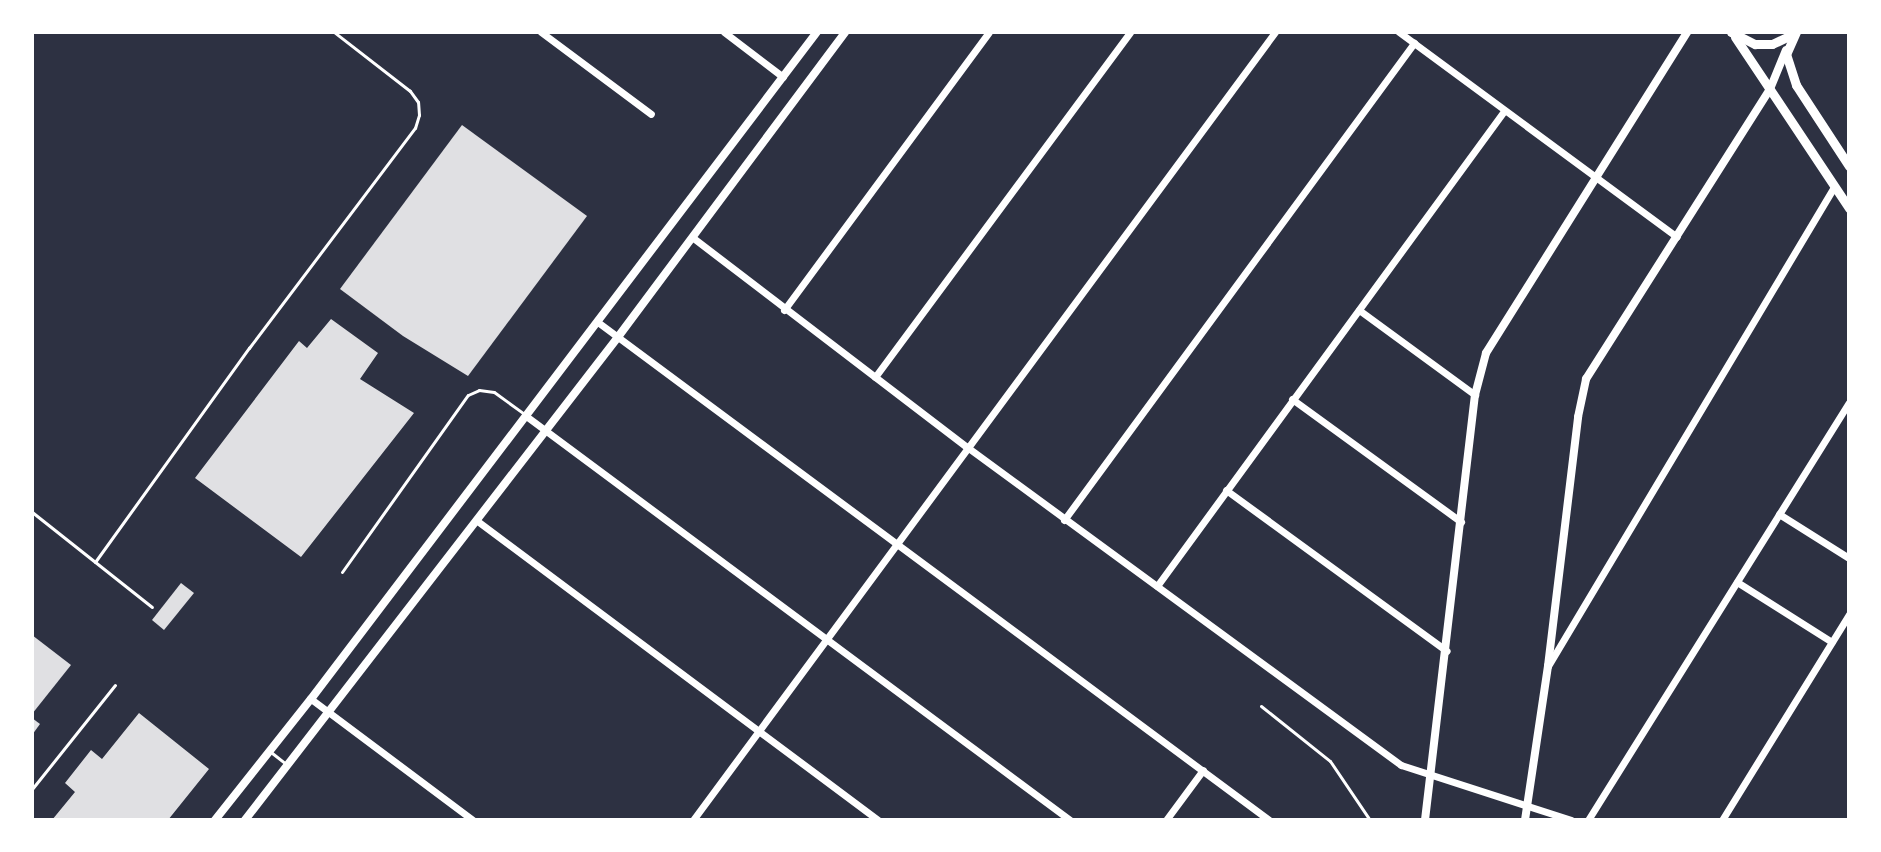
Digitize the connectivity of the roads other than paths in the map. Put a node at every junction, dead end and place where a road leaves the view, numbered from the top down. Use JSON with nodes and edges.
{"nodes":[{"id":1,"x":334,"y":32,"type":"edge"},
{"id":2,"x":541,"y":32,"type":"edge"},
{"id":3,"x":724,"y":32,"type":"edge"},
{"id":4,"x":817,"y":32,"type":"edge"},
{"id":5,"x":845,"y":32,"type":"edge"},
{"id":6,"x":989,"y":32,"type":"edge"},
{"id":7,"x":1130,"y":32,"type":"edge"},
{"id":8,"x":1275,"y":32,"type":"edge"},
{"id":9,"x":1399,"y":32,"type":"edge"},
{"id":10,"x":1687,"y":32,"type":"edge"},
{"id":11,"x":1795,"y":32,"type":"edge"},
{"id":12,"x":1733,"y":35,"type":"edge"},
{"id":13,"x":1414,"y":43,"type":"junction"},
{"id":14,"x":1787,"y":47,"type":"junction"},
{"id":15,"x":783,"y":77,"type":"junction"},
{"id":16,"x":1770,"y":89,"type":"junction"},
{"id":17,"x":1504,"y":111,"type":"junction"},
{"id":18,"x":651,"y":114,"type":"dead end"},
{"id":19,"x":1849,"y":166,"type":"edge"},
{"id":20,"x":1596,"y":180,"type":"junction"},
{"id":21,"x":1834,"y":187,"type":"junction"},
{"id":22,"x":1849,"y":208,"type":"edge"},
{"id":23,"x":692,"y":237,"type":"junction"},
{"id":24,"x":1677,"y":237,"type":"junction"},
{"id":25,"x":784,"y":310,"type":"junction"},
{"id":26,"x":1359,"y":310,"type":"junction"},
{"id":27,"x":599,"y":323,"type":"junction"},
{"id":28,"x":618,"y":337,"type":"junction"},
{"id":29,"x":875,"y":377,"type":"junction"},
{"id":30,"x":1475,"y":395,"type":"junction"},
{"id":31,"x":1292,"y":399,"type":"junction"},
{"id":32,"x":1849,"y":403,"type":"edge"},
{"id":33,"x":526,"y":416,"type":"junction"},
{"id":34,"x":545,"y":431,"type":"junction"},
{"id":35,"x":967,"y":447,"type":"junction"},
{"id":36,"x":1226,"y":490,"type":"junction"},
{"id":37,"x":32,"y":512,"type":"edge"},
{"id":38,"x":1779,"y":514,"type":"junction"},
{"id":39,"x":476,"y":520,"type":"junction"},
{"id":40,"x":1064,"y":520,"type":"junction"},
{"id":41,"x":1461,"y":522,"type":"junction"},
{"id":42,"x":898,"y":545,"type":"junction"},
{"id":43,"x":1849,"y":558,"type":"edge"},
{"id":44,"x":95,"y":562,"type":"junction"},
{"id":45,"x":342,"y":572,"type":"dead end"},
{"id":46,"x":1737,"y":582,"type":"junction"},
{"id":47,"x":1157,"y":586,"type":"junction"},
{"id":48,"x":152,"y":607,"type":"dead end"},
{"id":49,"x":1849,"y":614,"type":"edge"},
{"id":50,"x":826,"y":638,"type":"junction"},
{"id":51,"x":1832,"y":642,"type":"junction"},
{"id":52,"x":1447,"y":651,"type":"junction"},
{"id":53,"x":1548,"y":666,"type":"junction"},
{"id":54,"x":115,"y":685,"type":"dead end"},
{"id":55,"x":311,"y":699,"type":"junction"},
{"id":56,"x":1261,"y":706,"type":"dead end"},
{"id":57,"x":329,"y":713,"type":"junction"},
{"id":58,"x":760,"y":732,"type":"junction"},
{"id":59,"x":269,"y":751,"type":"junction"},
{"id":60,"x":288,"y":766,"type":"junction"},
{"id":61,"x":1203,"y":770,"type":"junction"},
{"id":62,"x":1431,"y":777,"type":"junction"},
{"id":63,"x":32,"y":789,"type":"edge"},
{"id":64,"x":1527,"y":805,"type":"junction"},
{"id":65,"x":215,"y":820,"type":"edge"},
{"id":66,"x":245,"y":820,"type":"edge"},
{"id":67,"x":473,"y":820,"type":"edge"},
{"id":68,"x":693,"y":820,"type":"edge"},
{"id":69,"x":878,"y":820,"type":"edge"},
{"id":70,"x":1070,"y":820,"type":"edge"},
{"id":71,"x":1166,"y":820,"type":"edge"},
{"id":72,"x":1269,"y":820,"type":"edge"},
{"id":73,"x":1370,"y":820,"type":"edge"},
{"id":74,"x":1425,"y":820,"type":"edge"},
{"id":75,"x":1525,"y":820,"type":"edge"},
{"id":76,"x":1571,"y":820,"type":"edge"},
{"id":77,"x":1588,"y":820,"type":"edge"},
{"id":78,"x":1722,"y":820,"type":"edge"}],
"edges":[{"from":1,"to":44,"type":"lane"},
{"from":2,"to":18,"type":"street"},
{"from":3,"to":15,"type":"street"},
{"from":4,"to":15,"type":"street"},
{"from":5,"to":23,"type":"street"},
{"from":6,"to":25,"type":"street"},
{"from":7,"to":29,"type":"street"},
{"from":8,"to":35,"type":"street"},
{"from":9,"to":13,"type":"street"},
{"from":10,"to":20,"type":"street"},
{"from":11,"to":12,"type":"main road"},
{"from":11,"to":14,"type":"main road"},
{"from":12,"to":16,"type":"main road"},
{"from":13,"to":17,"type":"street"},
{"from":13,"to":40,"type":"street"},
{"from":14,"to":16,"type":"street"},
{"from":14,"to":19,"type":"main road"},
{"from":15,"to":27,"type":"street"},
{"from":16,"to":21,"type":"main road"},
{"from":16,"to":24,"type":"street"},
{"from":17,"to":20,"type":"street"},
{"from":17,"to":26,"type":"street"},
{"from":20,"to":24,"type":"street"},
{"from":20,"to":30,"type":"street"},
{"from":21,"to":22,"type":"main road"},
{"from":21,"to":53,"type":"street"},
{"from":23,"to":25,"type":"street"},
{"from":23,"to":28,"type":"street"},
{"from":24,"to":53,"type":"street"},
{"from":25,"to":29,"type":"street"},
{"from":26,"to":30,"type":"street"},
{"from":26,"to":31,"type":"street"},
{"from":27,"to":28,"type":"street"},
{"from":27,"to":33,"type":"street"},
{"from":28,"to":34,"type":"street"},
{"from":28,"to":42,"type":"street"},
{"from":29,"to":35,"type":"street"},
{"from":30,"to":41,"type":"street"},
{"from":31,"to":36,"type":"street"},
{"from":31,"to":41,"type":"street"},
{"from":32,"to":38,"type":"street"},
{"from":33,"to":34,"type":"street"},
{"from":33,"to":45,"type":"lane"},
{"from":33,"to":55,"type":"street"},
{"from":34,"to":39,"type":"street"},
{"from":34,"to":50,"type":"street"},
{"from":35,"to":40,"type":"street"},
{"from":35,"to":42,"type":"street"},
{"from":36,"to":47,"type":"street"},
{"from":36,"to":52,"type":"street"},
{"from":37,"to":44,"type":"lane"},
{"from":38,"to":43,"type":"street"},
{"from":38,"to":46,"type":"street"},
{"from":39,"to":57,"type":"street"},
{"from":39,"to":58,"type":"street"},
{"from":40,"to":47,"type":"street"},
{"from":41,"to":52,"type":"street"},
{"from":42,"to":50,"type":"street"},
{"from":42,"to":61,"type":"street"},
{"from":44,"to":48,"type":"lane"},
{"from":46,"to":51,"type":"street"},
{"from":46,"to":77,"type":"street"},
{"from":47,"to":62,"type":"street"},
{"from":49,"to":51,"type":"street"},
{"from":50,"to":58,"type":"street"},
{"from":50,"to":70,"type":"street"},
{"from":51,"to":78,"type":"street"},
{"from":52,"to":62,"type":"street"},
{"from":53,"to":64,"type":"street"},
{"from":54,"to":63,"type":"lane"},
{"from":55,"to":57,"type":"street"},
{"from":55,"to":59,"type":"street"},
{"from":56,"to":73,"type":"lane"},
{"from":57,"to":60,"type":"street"},
{"from":57,"to":67,"type":"street"},
{"from":58,"to":68,"type":"street"},
{"from":58,"to":69,"type":"street"},
{"from":59,"to":60,"type":"lane"},
{"from":59,"to":65,"type":"street"},
{"from":60,"to":66,"type":"street"},
{"from":61,"to":71,"type":"street"},
{"from":61,"to":72,"type":"street"},
{"from":62,"to":64,"type":"street"},
{"from":62,"to":74,"type":"street"},
{"from":64,"to":75,"type":"street"},
{"from":64,"to":76,"type":"street"}]}
